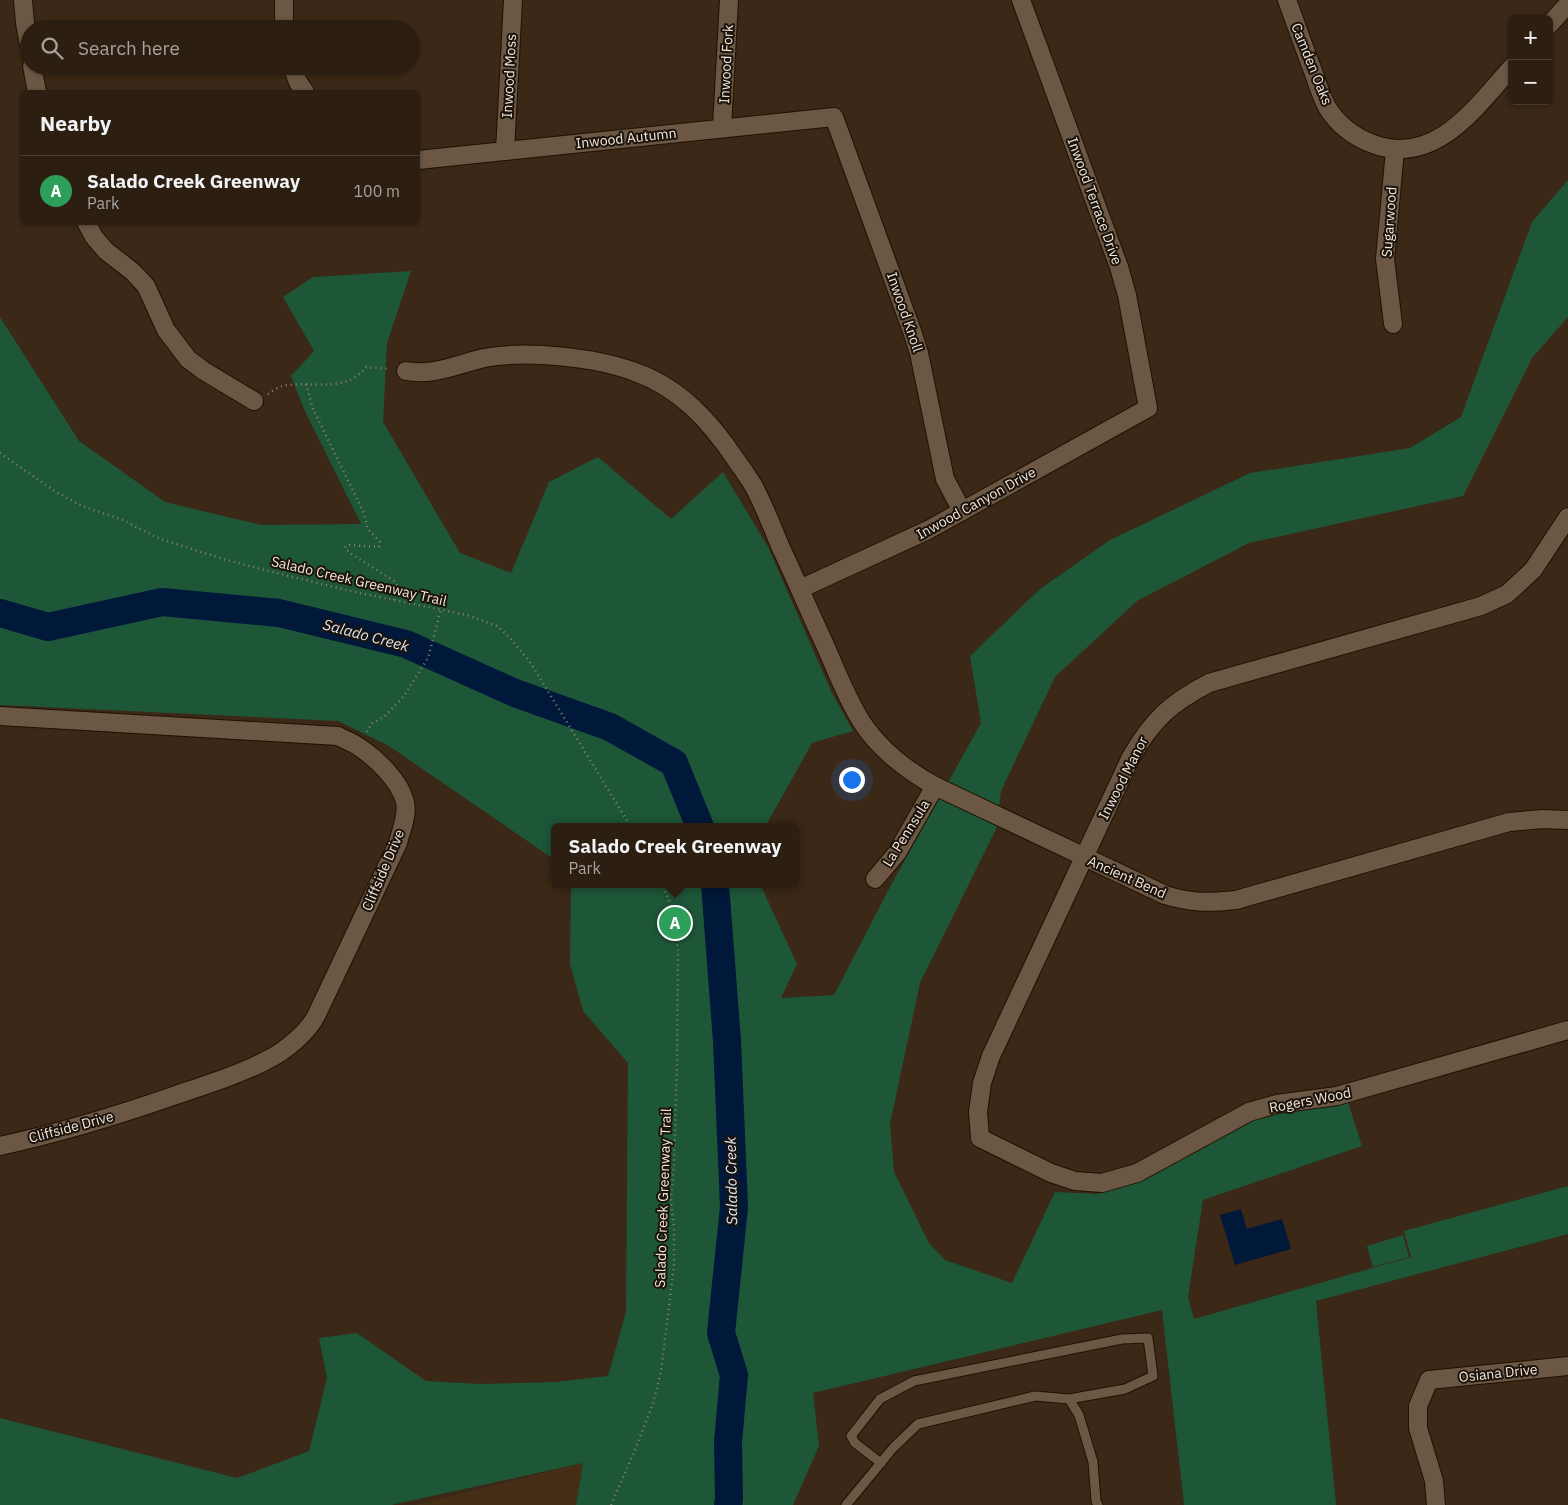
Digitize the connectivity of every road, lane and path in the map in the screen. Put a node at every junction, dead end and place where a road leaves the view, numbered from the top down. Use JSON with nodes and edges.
{"nodes":[{"id":1,"x":23,"y":0,"type":"edge"},
{"id":2,"x":284,"y":0,"type":"edge"},
{"id":3,"x":513,"y":0,"type":"edge"},
{"id":4,"x":729,"y":0,"type":"edge"},
{"id":5,"x":1021,"y":0,"type":"edge"},
{"id":6,"x":1287,"y":0,"type":"edge"},
{"id":7,"x":1568,"y":4,"type":"edge"},
{"id":8,"x":25,"y":20,"type":"edge"},
{"id":9,"x":284,"y":20,"type":"edge"},
{"id":10,"x":1553,"y":21,"type":"edge"},
{"id":11,"x":1508,"y":72,"type":"edge"},
{"id":12,"x":34,"y":75,"type":"edge"},
{"id":13,"x":295,"y":75,"type":"edge"},
{"id":14,"x":37,"y":90,"type":"edge"},
{"id":15,"x":304,"y":90,"type":"edge"},
{"id":16,"x":834,"y":117,"type":"joint"},
{"id":17,"x":722,"y":128,"type":"junction"},
{"id":18,"x":1395,"y":150,"type":"junction"},
{"id":19,"x":505,"y":151,"type":"junction"},
{"id":20,"x":420,"y":160,"type":"edge"},
{"id":21,"x":88,"y":225,"type":"edge"},
{"id":22,"x":1393,"y":324,"type":"dead end"},
{"id":23,"x":406,"y":371,"type":"joint"},
{"id":24,"x":306,"y":384,"type":"junction"},
{"id":25,"x":254,"y":401,"type":"joint"},
{"id":26,"x":1148,"y":408,"type":"joint"},
{"id":27,"x":0,"y":452,"type":"edge"},
{"id":28,"x":962,"y":511,"type":"junction"},
{"id":29,"x":1568,"y":517,"type":"edge"},
{"id":30,"x":800,"y":589,"type":"junction"},
{"id":31,"x":394,"y":600,"type":"junction"},
{"id":32,"x":441,"y":609,"type":"junction"},
{"id":33,"x":0,"y":716,"type":"edge"},
{"id":34,"x":359,"y":747,"type":"junction"},
{"id":35,"x":935,"y":786,"type":"junction"},
{"id":36,"x":1568,"y":820,"type":"edge"},
{"id":37,"x":629,"y":823,"type":"edge"},
{"id":38,"x":1084,"y":858,"type":"junction"},
{"id":39,"x":875,"y":879,"type":"dead end"},
{"id":40,"x":664,"y":888,"type":"edge"},
{"id":41,"x":1568,"y":1030,"type":"edge"},
{"id":42,"x":980,"y":1138,"type":"joint"},
{"id":43,"x":0,"y":1146,"type":"edge"},
{"id":44,"x":1568,"y":1366,"type":"edge"},
{"id":45,"x":1069,"y":1399,"type":"junction"},
{"id":46,"x":881,"y":1463,"type":"junction"},
{"id":47,"x":612,"y":1505,"type":"edge"},
{"id":48,"x":846,"y":1505,"type":"edge"},
{"id":49,"x":1098,"y":1505,"type":"edge"},
{"id":50,"x":1436,"y":1505,"type":"edge"}],
"edges":[{"from":1,"to":8,"type":"street"},
{"from":2,"to":9,"type":"street"},
{"from":3,"to":19,"type":"street","name":"Inwood Moss"},
{"from":4,"to":17,"type":"street","name":"Inwood Fork"},
{"from":5,"to":26,"type":"street","name":"Inwood Terrace Drive"},
{"from":6,"to":18,"type":"street","name":"Camden Oaks"},
{"from":7,"to":10,"type":"street"},
{"from":11,"to":18,"type":"street"},
{"from":12,"to":14,"type":"street"},
{"from":13,"to":15,"type":"street"},
{"from":16,"to":17,"type":"street","name":"Inwood Autumn"},
{"from":16,"to":28,"type":"street","name":"Inwood Knoll"},
{"from":17,"to":19,"type":"street","name":"Inwood Autumn"},
{"from":18,"to":22,"type":"street","name":"Sugarwood"},
{"from":19,"to":20,"type":"street","name":"Inwood Autumn"},
{"from":21,"to":25,"type":"street"},
{"from":23,"to":24,"type":"path"},
{"from":23,"to":30,"type":"street","name":"Ancient Bend"},
{"from":24,"to":25,"type":"path"},
{"from":24,"to":31,"type":"path"},
{"from":26,"to":28,"type":"street","name":"Inwood Canyon Drive"},
{"from":27,"to":31,"type":"path","name":"Salado Creek Greenway Trail"},
{"from":28,"to":30,"type":"street","name":"Inwood Canyon Drive"},
{"from":29,"to":38,"type":"street","name":"Inwood Manor"},
{"from":30,"to":35,"type":"street","name":"Ancient Bend"},
{"from":31,"to":32,"type":"path","name":"Salado Creek Greenway Trail"},
{"from":32,"to":34,"type":"path"},
{"from":32,"to":37,"type":"path","name":"Salado Creek Greenway Trail"},
{"from":33,"to":34,"type":"street","name":"Cliffside Drive"},
{"from":34,"to":43,"type":"street","name":"Cliffside Drive"},
{"from":35,"to":38,"type":"street","name":"Ancient Bend"},
{"from":35,"to":39,"type":"street","name":"La Pennsula"},
{"from":36,"to":38,"type":"street","name":"Ancient Bend"},
{"from":38,"to":42,"type":"street","name":"Inwood Manor"},
{"from":40,"to":47,"type":"path","name":"Salado Creek Greenway Trail"},
{"from":41,"to":42,"type":"street","name":"Rogers Wood"},
{"from":44,"to":50,"type":"street","name":"Osiana Drive"},
{"from":45,"to":46,"type":"lane"},
{"from":45,"to":46,"type":"lane"},
{"from":45,"to":49,"type":"lane"},
{"from":46,"to":48,"type":"lane"}]}
